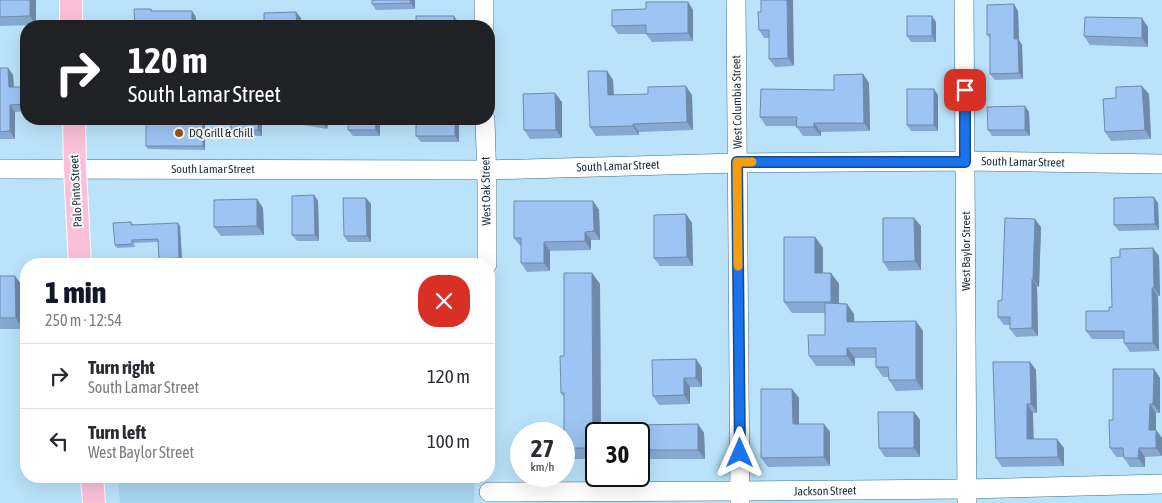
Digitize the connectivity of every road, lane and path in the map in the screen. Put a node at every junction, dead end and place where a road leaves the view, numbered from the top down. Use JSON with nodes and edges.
{"nodes":[{"id":1,"x":71,"y":0,"type":"edge"},
{"id":2,"x":484,"y":0,"type":"edge"},
{"id":3,"x":736,"y":0,"type":"edge"},
{"id":4,"x":964,"y":0,"type":"edge"},
{"id":5,"x":71,"y":20,"type":"edge"},
{"id":6,"x":484,"y":20,"type":"edge"},
{"id":7,"x":74,"y":125,"type":"edge"},
{"id":8,"x":485,"y":125,"type":"edge"},
{"id":9,"x":737,"y":162,"type":"junction"},
{"id":10,"x":965,"y":162,"type":"junction"},
{"id":11,"x":1162,"y":164,"type":"edge"},
{"id":12,"x":0,"y":169,"type":"edge"},
{"id":13,"x":75,"y":169,"type":"junction"},
{"id":14,"x":486,"y":170,"type":"junction"},
{"id":15,"x":80,"y":258,"type":"edge"},
{"id":16,"x":487,"y":258,"type":"edge"},
{"id":17,"x":93,"y":483,"type":"edge"},
{"id":18,"x":1162,"y":484,"type":"edge"},
{"id":19,"x":489,"y":490,"type":"edge"},
{"id":20,"x":967,"y":496,"type":"edge"},
{"id":21,"x":740,"y":497,"type":"edge"},
{"id":22,"x":94,"y":503,"type":"edge"}],
"edges":[{"from":1,"to":5,"type":"main road"},
{"from":2,"to":6,"type":"street"},
{"from":3,"to":9,"type":"street","name":"West Columbia Street"},
{"from":4,"to":10,"type":"street","name":"West Baylor Street"},
{"from":7,"to":13,"type":"main road","name":"Palo Pinto Street"},
{"from":8,"to":14,"type":"street","name":"West Oak Street"},
{"from":9,"to":10,"type":"street","name":"South Lamar Street"},
{"from":9,"to":14,"type":"street","name":"South Lamar Street"},
{"from":9,"to":21,"type":"street","name":"West Columbia Street"},
{"from":10,"to":11,"type":"street","name":"South Lamar Street"},
{"from":10,"to":20,"type":"street","name":"West Baylor Street"},
{"from":12,"to":13,"type":"street","name":"South Lamar Street"},
{"from":13,"to":14,"type":"street","name":"South Lamar Street"},
{"from":13,"to":15,"type":"main road","name":"Palo Pinto Street"},
{"from":14,"to":16,"type":"street","name":"West Oak Street"},
{"from":17,"to":22,"type":"main road"},
{"from":18,"to":20,"type":"street","name":"Jackson Street"},
{"from":19,"to":21,"type":"street","name":"Jackson Street"},
{"from":20,"to":21,"type":"street","name":"Jackson Street"}]}
